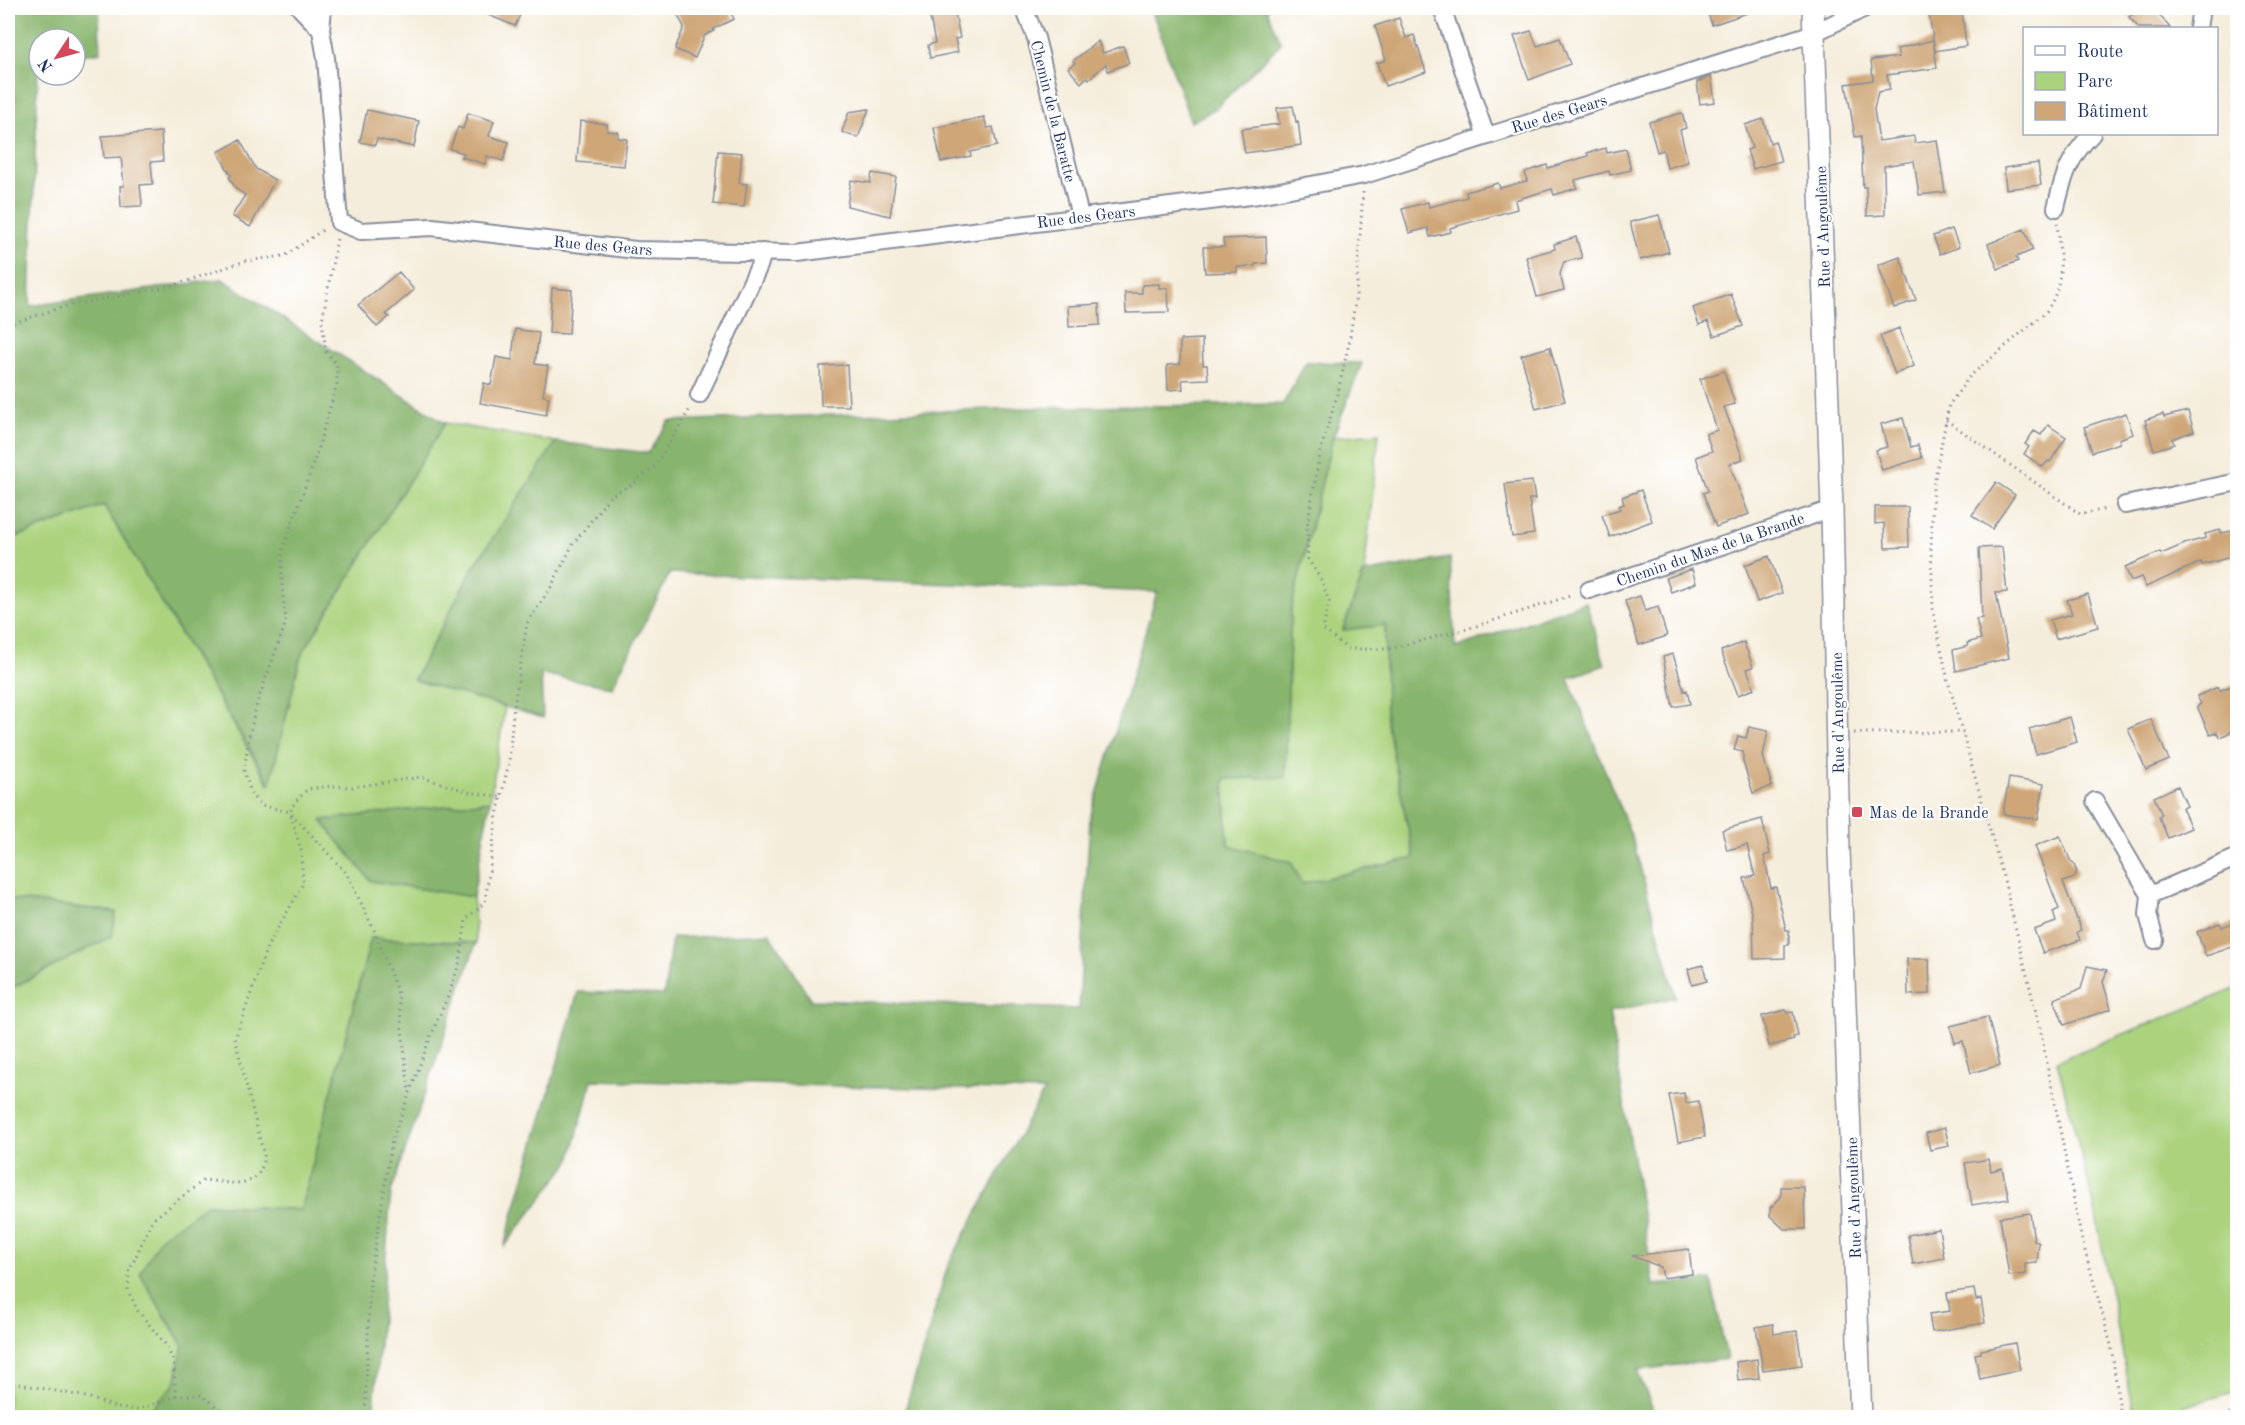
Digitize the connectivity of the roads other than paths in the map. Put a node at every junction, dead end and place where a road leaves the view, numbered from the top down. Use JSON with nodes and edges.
{"nodes":[{"id":1,"x":300,"y":8,"type":"edge"},
{"id":2,"x":323,"y":8,"type":"edge"},
{"id":3,"x":1024,"y":8,"type":"edge"},
{"id":4,"x":1442,"y":8,"type":"edge"},
{"id":5,"x":1814,"y":8,"type":"edge"},
{"id":6,"x":1866,"y":8,"type":"edge"},
{"id":7,"x":2198,"y":8,"type":"edge"},
{"id":8,"x":2198,"y":27,"type":"edge"},
{"id":9,"x":321,"y":30,"type":"junction"},
{"id":10,"x":1814,"y":33,"type":"junction"},
{"id":11,"x":2091,"y":135,"type":"edge"},
{"id":12,"x":1486,"y":136,"type":"junction"},
{"id":13,"x":2056,"y":208,"type":"road end"},
{"id":14,"x":1080,"y":216,"type":"junction"},
{"id":15,"x":763,"y":252,"type":"junction"},
{"id":16,"x":699,"y":394,"type":"road end"},
{"id":17,"x":2238,"y":482,"type":"edge"},
{"id":18,"x":2124,"y":505,"type":"road end"},
{"id":19,"x":1832,"y":509,"type":"junction"},
{"id":20,"x":1589,"y":590,"type":"road end"},
{"id":21,"x":2095,"y":801,"type":"dead end"},
{"id":22,"x":2238,"y":857,"type":"edge"},
{"id":23,"x":2150,"y":895,"type":"junction"},
{"id":24,"x":2155,"y":940,"type":"dead end"},
{"id":25,"x":1861,"y":1418,"type":"edge"}],
"edges":[{"from":1,"to":9,"type":"street"},
{"from":2,"to":9,"type":"street"},
{"from":3,"to":14,"type":"street","name":"Chemin de la Baratte"},
{"from":4,"to":12,"type":"street"},
{"from":5,"to":10,"type":"street","name":"Rue d'Angoulême"},
{"from":6,"to":10,"type":"street","name":"Rue des Gears"},
{"from":7,"to":8,"type":"street"},
{"from":9,"to":15,"type":"street","name":"Rue des Gears"},
{"from":10,"to":12,"type":"street","name":"Rue des Gears"},
{"from":10,"to":19,"type":"street","name":"Rue d'Angoulême"},
{"from":11,"to":13,"type":"street"},
{"from":12,"to":14,"type":"street","name":"Rue des Gears"},
{"from":14,"to":15,"type":"street","name":"Rue des Gears"},
{"from":15,"to":16,"type":"street"},
{"from":17,"to":18,"type":"street"},
{"from":19,"to":20,"type":"street","name":"Chemin du Mas de la Brande"},
{"from":19,"to":25,"type":"street","name":"Rue d'Angoulême"},
{"from":21,"to":23,"type":"street"},
{"from":22,"to":23,"type":"street"},
{"from":23,"to":24,"type":"street"}]}
